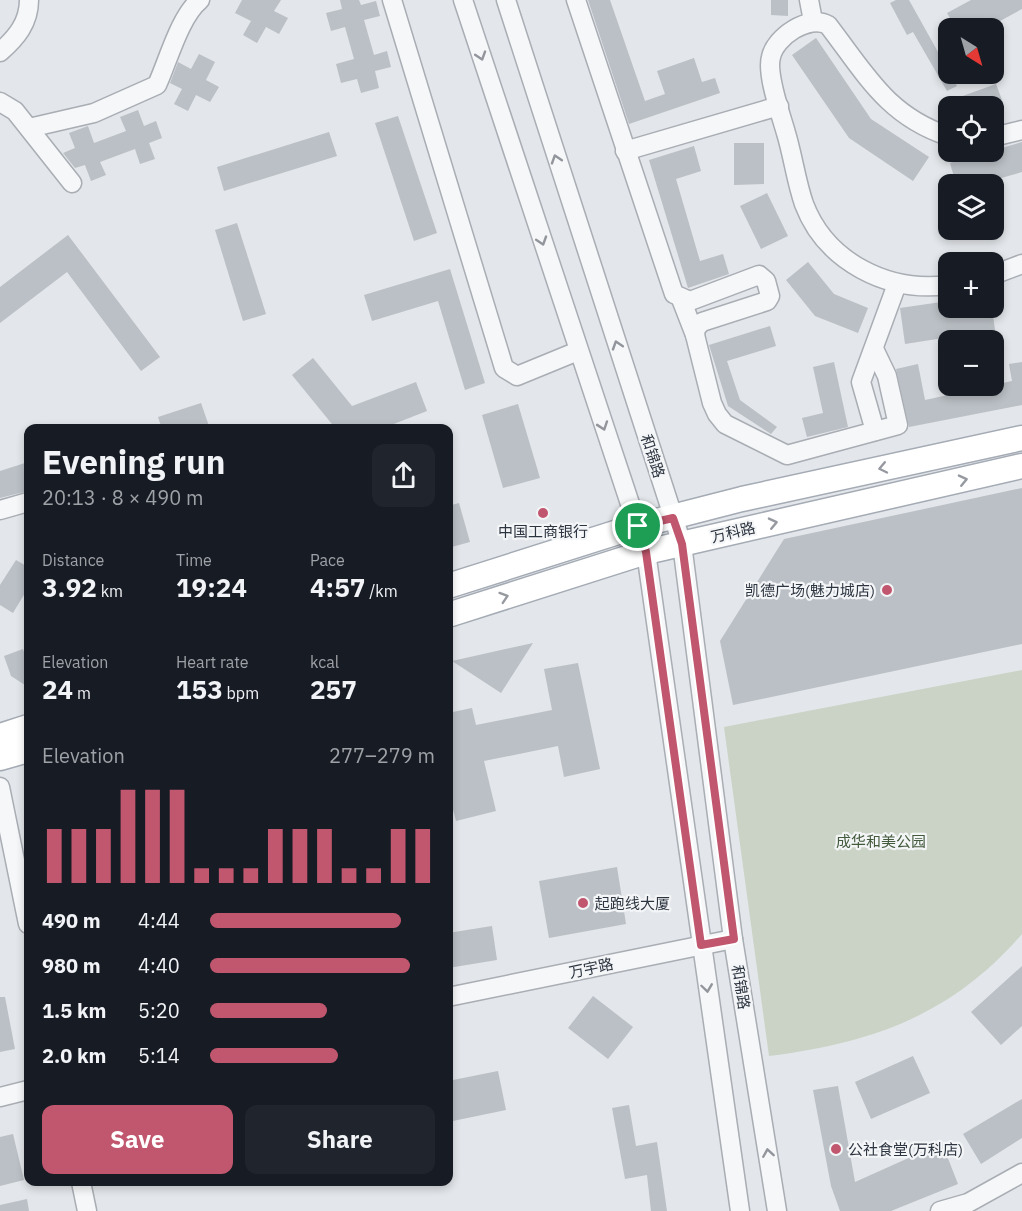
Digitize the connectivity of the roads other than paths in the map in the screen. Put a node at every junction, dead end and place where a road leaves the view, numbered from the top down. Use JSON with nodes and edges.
{"nodes":[{"id":1,"x":29,"y":0,"type":"edge"},
{"id":2,"x":200,"y":0,"type":"edge"},
{"id":3,"x":392,"y":0,"type":"edge"},
{"id":4,"x":463,"y":0,"type":"edge"},
{"id":5,"x":506,"y":0,"type":"edge"},
{"id":6,"x":576,"y":0,"type":"edge"},
{"id":7,"x":809,"y":0,"type":"edge"},
{"id":8,"x":813,"y":21,"type":"junction"},
{"id":9,"x":0,"y":52,"type":"edge"},
{"id":10,"x":0,"y":102,"type":"edge"},
{"id":11,"x":779,"y":106,"type":"junction"},
{"id":12,"x":29,"y":128,"type":"junction"},
{"id":13,"x":1022,"y":130,"type":"edge"},
{"id":14,"x":938,"y":133,"type":"edge"},
{"id":15,"x":1004,"y":134,"type":"edge"},
{"id":16,"x":626,"y":151,"type":"junction"},
{"id":17,"x":72,"y":183,"type":"dead end"},
{"id":18,"x":1022,"y":264,"type":"edge"},
{"id":19,"x":1004,"y":270,"type":"edge"},
{"id":20,"x":897,"y":284,"type":"junction"},
{"id":21,"x":938,"y":286,"type":"edge"},
{"id":22,"x":681,"y":299,"type":"junction"},
{"id":23,"x":695,"y":335,"type":"junction"},
{"id":24,"x":578,"y":351,"type":"junction"},
{"id":25,"x":875,"y":351,"type":"junction"},
{"id":26,"x":875,"y":431,"type":"junction"},
{"id":27,"x":1022,"y":438,"type":"edge"},
{"id":28,"x":1022,"y":466,"type":"edge"},
{"id":29,"x":24,"y":503,"type":"edge"},
{"id":30,"x":0,"y":510,"type":"edge"},
{"id":31,"x":673,"y":518,"type":"junction"},
{"id":32,"x":638,"y":526,"type":"junction"},
{"id":33,"x":682,"y":544,"type":"junction"},
{"id":34,"x":646,"y":552,"type":"junction"},
{"id":35,"x":453,"y":583,"type":"edge"},
{"id":36,"x":453,"y":613,"type":"edge"},
{"id":37,"x":24,"y":728,"type":"edge"},
{"id":38,"x":0,"y":736,"type":"edge"},
{"id":39,"x":24,"y":751,"type":"edge"},
{"id":40,"x":0,"y":759,"type":"edge"},
{"id":41,"x":0,"y":787,"type":"edge"},
{"id":42,"x":24,"y":904,"type":"edge"},
{"id":43,"x":734,"y":939,"type":"junction"},
{"id":44,"x":701,"y":945,"type":"junction"},
{"id":45,"x":453,"y":997,"type":"edge"},
{"id":46,"x":24,"y":1091,"type":"edge"},
{"id":47,"x":0,"y":1097,"type":"edge"},
{"id":48,"x":24,"y":1099,"type":"edge"},
{"id":49,"x":0,"y":1104,"type":"edge"},
{"id":50,"x":1022,"y":1173,"type":"edge"},
{"id":51,"x":82,"y":1186,"type":"edge"},
{"id":52,"x":87,"y":1211,"type":"edge"},
{"id":53,"x":740,"y":1211,"type":"edge"},
{"id":54,"x":777,"y":1211,"type":"edge"},
{"id":55,"x":940,"y":1211,"type":"edge"}],
"edges":[{"from":1,"to":9,"type":"street"},
{"from":2,"to":12,"type":"street"},
{"from":3,"to":24,"type":"street"},
{"from":4,"to":24,"type":"street","one_way":true},
{"from":31,"to":5,"type":"street","name":"和锦路","one_way":true},
{"from":6,"to":16,"type":"street"},
{"from":7,"to":8,"type":"street"},
{"from":8,"to":11,"type":"street"},
{"from":8,"to":14,"type":"street"},
{"from":10,"to":12,"type":"street"},
{"from":11,"to":16,"type":"street"},
{"from":11,"to":20,"type":"street"},
{"from":12,"to":17,"type":"street"},
{"from":13,"to":15,"type":"street"},
{"from":16,"to":22,"type":"street"},
{"from":18,"to":19,"type":"street"},
{"from":20,"to":21,"type":"street"},
{"from":20,"to":25,"type":"street"},
{"from":22,"to":23,"type":"street"},
{"from":22,"to":23,"type":"street"},
{"from":23,"to":26,"type":"street"},
{"from":24,"to":32,"type":"street","one_way":true},
{"from":25,"to":26,"type":"street"},
{"from":25,"to":26,"type":"street"},
{"from":27,"to":31,"type":"main road","name":"万科路","one_way":true},
{"from":33,"to":28,"type":"main road","name":"万科路","one_way":true},
{"from":29,"to":30,"type":"street"},
{"from":31,"to":32,"type":"main road","name":"万科路"},
{"from":31,"to":33,"type":"street","name":"和锦路"},
{"from":32,"to":34,"type":"street"},
{"from":32,"to":35,"type":"main road","name":"万科路"},
{"from":33,"to":34,"type":"main road","name":"万科路"},
{"from":33,"to":43,"type":"street","name":"和锦路"},
{"from":36,"to":34,"type":"main road","name":"万科路","one_way":true},
{"from":34,"to":44,"type":"street"},
{"from":37,"to":38,"type":"main road"},
{"from":39,"to":40,"type":"main road"},
{"from":41,"to":42,"type":"street"},
{"from":43,"to":44,"type":"street","name":"万宇路"},
{"from":54,"to":43,"type":"street","name":"和锦路","one_way":true},
{"from":44,"to":45,"type":"street","name":"万宇路"},
{"from":44,"to":53,"type":"street","one_way":true},
{"from":46,"to":47,"type":"street"},
{"from":48,"to":49,"type":"street"},
{"from":50,"to":55,"type":"street"},
{"from":51,"to":52,"type":"street"}]}
